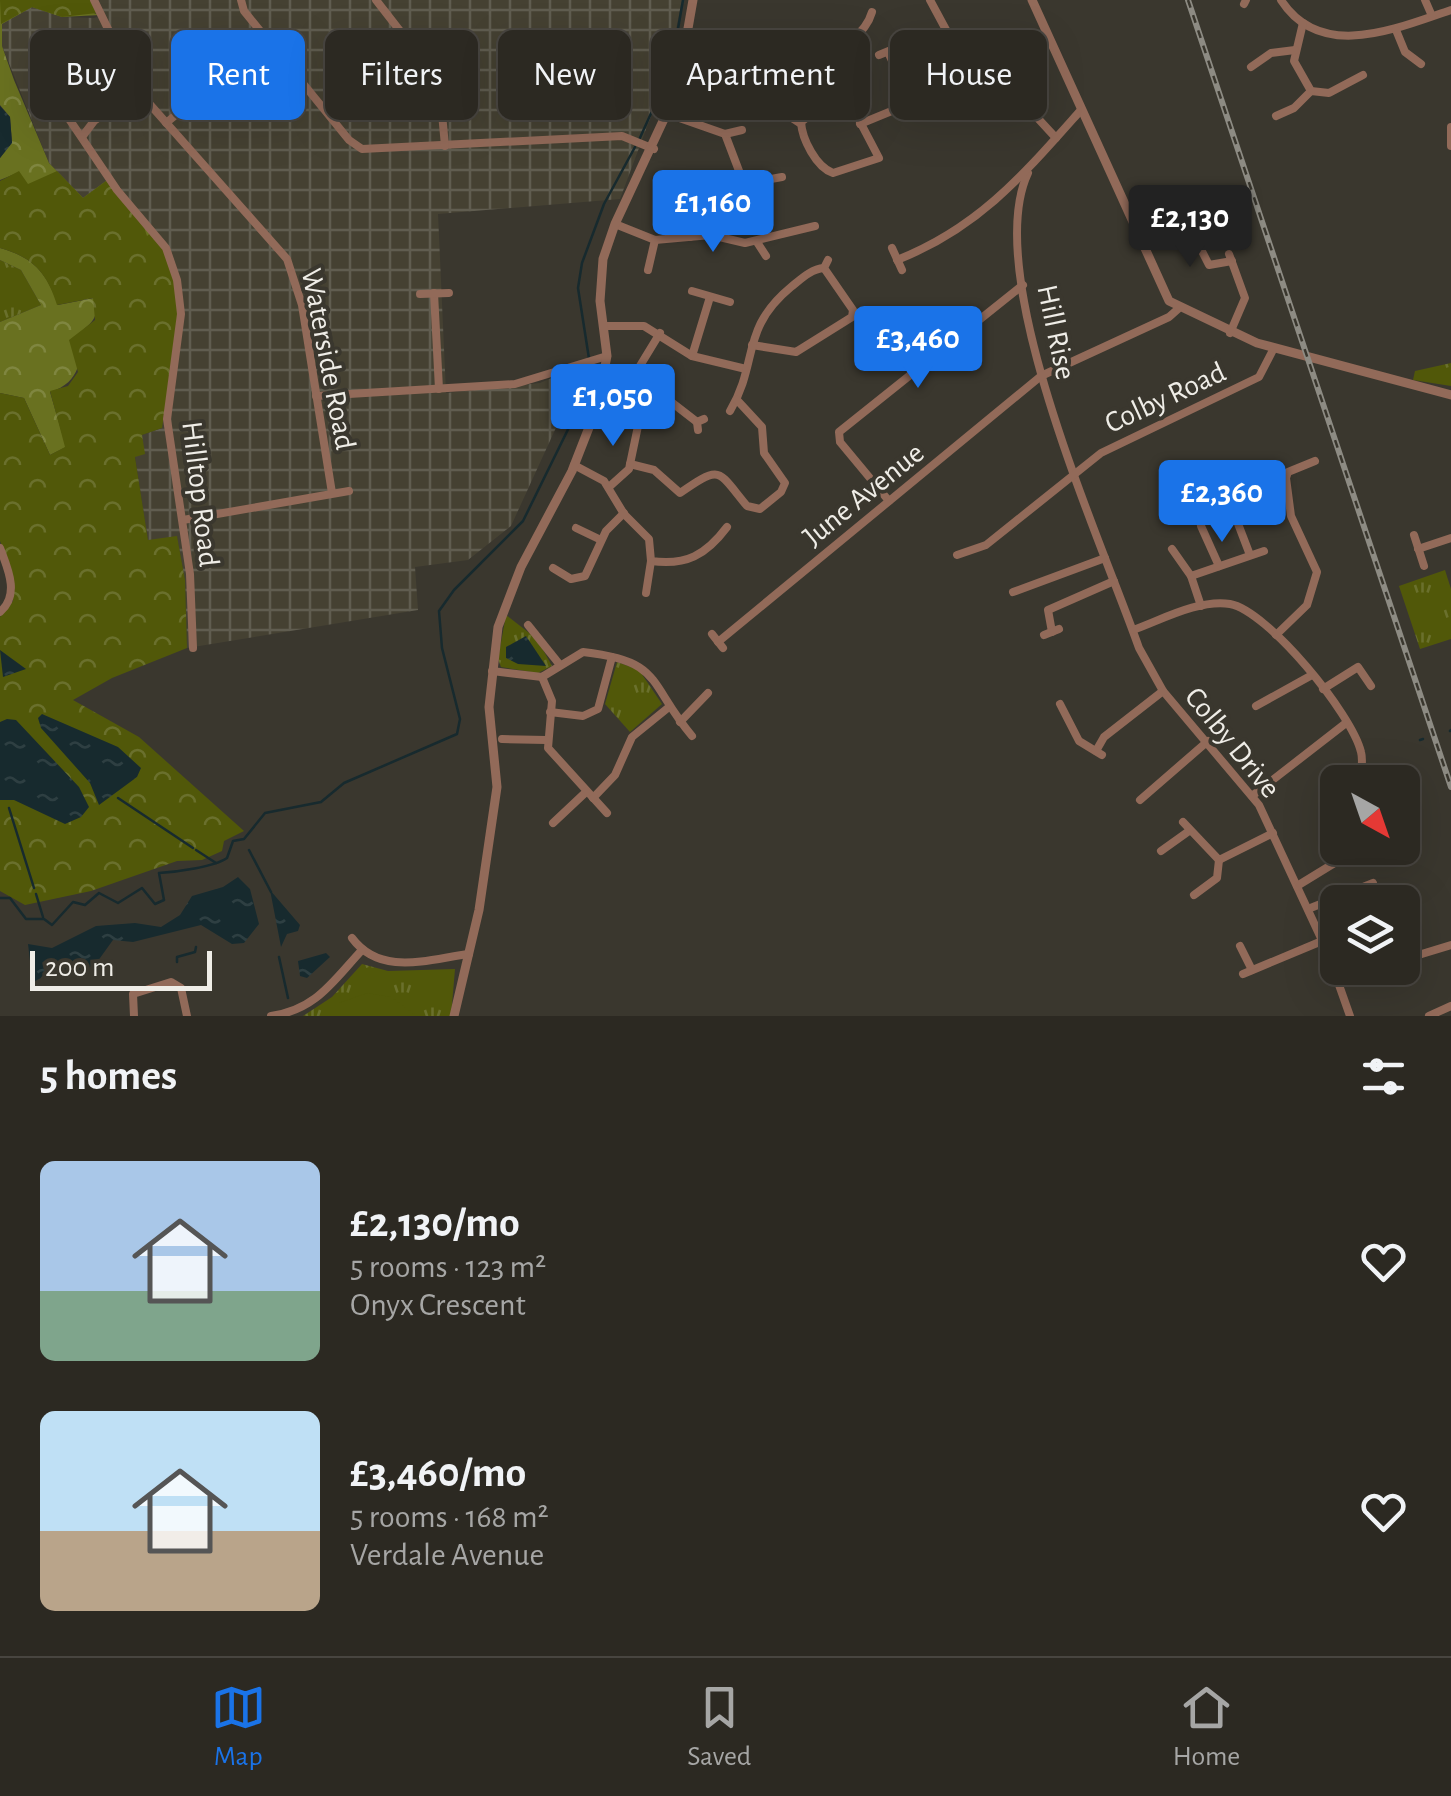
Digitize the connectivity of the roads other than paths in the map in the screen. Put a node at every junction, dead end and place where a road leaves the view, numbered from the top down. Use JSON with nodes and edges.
{"nodes":[{"id":1,"x":94,"y":0,"type":"edge"},
{"id":2,"x":242,"y":0,"type":"edge"},
{"id":3,"x":376,"y":0,"type":"edge"},
{"id":4,"x":693,"y":0,"type":"edge"},
{"id":5,"x":930,"y":0,"type":"edge"},
{"id":6,"x":1032,"y":0,"type":"edge"},
{"id":7,"x":1282,"y":0,"type":"edge"},
{"id":8,"x":1425,"y":0,"type":"edge"},
{"id":9,"x":1451,"y":10,"type":"edge"},
{"id":10,"x":872,"y":12,"type":"dead end"},
{"id":11,"x":1432,"y":16,"type":"junction"},
{"id":12,"x":1304,"y":23,"type":"junction"},
{"id":13,"x":109,"y":30,"type":"edge"},
{"id":14,"x":261,"y":30,"type":"edge"},
{"id":15,"x":688,"y":30,"type":"edge"},
{"id":16,"x":867,"y":30,"type":"edge"},
{"id":17,"x":952,"y":30,"type":"edge"},
{"id":18,"x":1396,"y":30,"type":"junction"},
{"id":19,"x":1295,"y":50,"type":"junction"},
{"id":20,"x":890,"y":51,"type":"edge"},
{"id":21,"x":878,"y":55,"type":"dead end"},
{"id":22,"x":1415,"y":64,"type":"dead end"},
{"id":23,"x":1251,"y":66,"type":"dead end"},
{"id":24,"x":1359,"y":79,"type":"dead end"},
{"id":25,"x":305,"y":86,"type":"edge"},
{"id":26,"x":1311,"y":90,"type":"junction"},
{"id":27,"x":151,"y":106,"type":"edge"},
{"id":28,"x":890,"y":110,"type":"edge"},
{"id":29,"x":1081,"y":110,"type":"junction"},
{"id":30,"x":1278,"y":111,"type":"dead end"},
{"id":31,"x":171,"y":119,"type":"edge"},
{"id":32,"x":69,"y":120,"type":"edge"},
{"id":33,"x":95,"y":120,"type":"edge"},
{"id":34,"x":666,"y":120,"type":"edge"},
{"id":35,"x":685,"y":120,"type":"edge"},
{"id":36,"x":795,"y":120,"type":"edge"},
{"id":37,"x":802,"y":120,"type":"edge"},
{"id":38,"x":858,"y":120,"type":"edge"},
{"id":39,"x":1039,"y":120,"type":"edge"},
{"id":40,"x":166,"y":123,"type":"junction"},
{"id":41,"x":801,"y":124,"type":"junction"},
{"id":42,"x":860,"y":124,"type":"junction"},
{"id":43,"x":1451,"y":127,"type":"edge"},
{"id":44,"x":742,"y":130,"type":"dead end"},
{"id":45,"x":725,"y":134,"type":"junction"},
{"id":46,"x":82,"y":137,"type":"junction"},
{"id":47,"x":1056,"y":138,"type":"junction"},
{"id":48,"x":445,"y":146,"type":"junction"},
{"id":49,"x":1451,"y":146,"type":"edge"},
{"id":50,"x":654,"y":150,"type":"junction"},
{"id":51,"x":888,"y":153,"type":"dead end"},
{"id":52,"x":879,"y":158,"type":"junction"},
{"id":53,"x":1028,"y":173,"type":"junction"},
{"id":54,"x":782,"y":178,"type":"dead end"},
{"id":55,"x":744,"y":184,"type":"junction"},
{"id":56,"x":1004,"y":192,"type":"junction"},
{"id":57,"x":680,"y":193,"type":"dead end"},
{"id":58,"x":746,"y":194,"type":"dead end"},
{"id":59,"x":1018,"y":199,"type":"junction"},
{"id":60,"x":1182,"y":212,"type":"dead end"},
{"id":61,"x":615,"y":224,"type":"junction"},
{"id":62,"x":810,"y":231,"type":"dead end"},
{"id":63,"x":690,"y":236,"type":"junction"},
{"id":64,"x":655,"y":240,"type":"junction"},
{"id":65,"x":757,"y":242,"type":"junction"},
{"id":66,"x":892,"y":248,"type":"dead end"},
{"id":67,"x":766,"y":256,"type":"dead end"},
{"id":68,"x":897,"y":260,"type":"junction"},
{"id":69,"x":648,"y":270,"type":"dead end"},
{"id":70,"x":902,"y":270,"type":"dead end"},
{"id":71,"x":1024,"y":286,"type":"junction"},
{"id":72,"x":692,"y":291,"type":"dead end"},
{"id":73,"x":449,"y":293,"type":"dead end"},
{"id":74,"x":420,"y":294,"type":"dead end"},
{"id":75,"x":434,"y":294,"type":"junction"},
{"id":76,"x":710,"y":297,"type":"junction"},
{"id":77,"x":730,"y":302,"type":"dead end"},
{"id":78,"x":1178,"y":308,"type":"junction"},
{"id":79,"x":854,"y":314,"type":"junction"},
{"id":80,"x":862,"y":322,"type":"dead end"},
{"id":81,"x":604,"y":326,"type":"junction"},
{"id":82,"x":660,"y":332,"type":"junction"},
{"id":83,"x":1230,"y":333,"type":"junction"},
{"id":84,"x":752,"y":345,"type":"junction"},
{"id":85,"x":1274,"y":348,"type":"junction"},
{"id":86,"x":602,"y":356,"type":"junction"},
{"id":87,"x":692,"y":356,"type":"junction"},
{"id":88,"x":746,"y":370,"type":"junction"},
{"id":89,"x":635,"y":374,"type":"junction"},
{"id":90,"x":1041,"y":376,"type":"junction"},
{"id":91,"x":622,"y":380,"type":"dead end"},
{"id":92,"x":439,"y":390,"type":"junction"},
{"id":93,"x":1451,"y":395,"type":"edge"},
{"id":94,"x":316,"y":396,"type":"junction"},
{"id":95,"x":737,"y":400,"type":"junction"},
{"id":96,"x":730,"y":412,"type":"dead end"},
{"id":97,"x":700,"y":424,"type":"dead end"},
{"id":98,"x":638,"y":426,"type":"dead end"},
{"id":99,"x":630,"y":464,"type":"junction"},
{"id":100,"x":574,"y":465,"type":"junction"},
{"id":101,"x":1310,"y":466,"type":"dead end"},
{"id":102,"x":1073,"y":473,"type":"junction"},
{"id":103,"x":1286,"y":475,"type":"junction"},
{"id":104,"x":1275,"y":476,"type":"dead end"},
{"id":105,"x":1222,"y":482,"type":"dead end"},
{"id":106,"x":609,"y":487,"type":"junction"},
{"id":107,"x":349,"y":491,"type":"dead end"},
{"id":108,"x":332,"y":493,"type":"junction"},
{"id":109,"x":680,"y":493,"type":"junction"},
{"id":110,"x":1082,"y":496,"type":"joint"},
{"id":111,"x":890,"y":501,"type":"junction"},
{"id":112,"x":683,"y":503,"type":"dead end"},
{"id":113,"x":624,"y":512,"type":"junction"},
{"id":114,"x":183,"y":520,"type":"junction"},
{"id":115,"x":1201,"y":526,"type":"dead end"},
{"id":116,"x":574,"y":527,"type":"dead end"},
{"id":117,"x":727,"y":527,"type":"dead end"},
{"id":118,"x":1414,"y":535,"type":"dead end"},
{"id":119,"x":1451,"y":538,"type":"edge"},
{"id":120,"x":601,"y":540,"type":"junction"},
{"id":121,"x":0,"y":548,"type":"edge"},
{"id":122,"x":1172,"y":549,"type":"dead end"},
{"id":123,"x":1418,"y":550,"type":"junction"},
{"id":124,"x":1264,"y":551,"type":"dead end"},
{"id":125,"x":1188,"y":554,"type":"dead end"},
{"id":126,"x":1250,"y":554,"type":"junction"},
{"id":127,"x":957,"y":555,"type":"dead end"},
{"id":128,"x":1105,"y":558,"type":"junction"},
{"id":129,"x":1179,"y":560,"type":"junction"},
{"id":130,"x":651,"y":561,"type":"junction"},
{"id":131,"x":1218,"y":561,"type":"junction"},
{"id":132,"x":1424,"y":566,"type":"dead end"},
{"id":133,"x":553,"y":568,"type":"dead end"},
{"id":134,"x":1191,"y":576,"type":"junction"},
{"id":135,"x":1114,"y":581,"type":"junction"},
{"id":136,"x":649,"y":588,"type":"dead end"},
{"id":137,"x":1013,"y":592,"type":"dead end"},
{"id":138,"x":1202,"y":606,"type":"junction"},
{"id":139,"x":0,"y":612,"type":"edge"},
{"id":140,"x":534,"y":626,"type":"dead end"},
{"id":141,"x":1133,"y":630,"type":"junction"},
{"id":142,"x":1052,"y":632,"type":"dead end"},
{"id":143,"x":1276,"y":635,"type":"junction"},
{"id":144,"x":718,"y":641,"type":"dead end"},
{"id":145,"x":193,"y":648,"type":"dead end"},
{"id":146,"x":612,"y":657,"type":"junction"},
{"id":147,"x":560,"y":665,"type":"junction"},
{"id":148,"x":492,"y":670,"type":"junction"},
{"id":149,"x":1312,"y":675,"type":"junction"},
{"id":150,"x":542,"y":677,"type":"junction"},
{"id":151,"x":1372,"y":686,"type":"dead end"},
{"id":152,"x":1323,"y":689,"type":"junction"},
{"id":153,"x":1163,"y":691,"type":"junction"},
{"id":154,"x":706,"y":699,"type":"dead end"},
{"id":155,"x":1060,"y":704,"type":"dead end"},
{"id":156,"x":1263,"y":706,"type":"dead end"},
{"id":157,"x":669,"y":707,"type":"junction"},
{"id":158,"x":550,"y":712,"type":"junction"},
{"id":159,"x":1068,"y":718,"type":"junction"},
{"id":160,"x":680,"y":722,"type":"junction"},
{"id":161,"x":1346,"y":723,"type":"junction"},
{"id":162,"x":1058,"y":724,"type":"dead end"},
{"id":163,"x":692,"y":736,"type":"dead end"},
{"id":164,"x":502,"y":739,"type":"dead end"},
{"id":165,"x":546,"y":740,"type":"junction"},
{"id":166,"x":1208,"y":741,"type":"junction"},
{"id":167,"x":1362,"y":765,"type":"edge"},
{"id":168,"x":589,"y":795,"type":"junction"},
{"id":169,"x":1252,"y":796,"type":"junction"},
{"id":170,"x":1140,"y":800,"type":"dead end"},
{"id":171,"x":606,"y":813,"type":"dead end"},
{"id":172,"x":1183,"y":822,"type":"dead end"},
{"id":173,"x":553,"y":823,"type":"dead end"},
{"id":174,"x":1189,"y":831,"type":"junction"},
{"id":175,"x":1273,"y":833,"type":"junction"},
{"id":176,"x":1164,"y":847,"type":"dead end"},
{"id":177,"x":1219,"y":860,"type":"junction"},
{"id":178,"x":1334,"y":865,"type":"edge"},
{"id":179,"x":1373,"y":883,"type":"dead end"},
{"id":180,"x":1296,"y":886,"type":"junction"},
{"id":181,"x":1197,"y":891,"type":"dead end"},
{"id":182,"x":1308,"y":909,"type":"junction"},
{"id":183,"x":1320,"y":936,"type":"edge"},
{"id":184,"x":352,"y":938,"type":"dead end"},
{"id":185,"x":1320,"y":942,"type":"edge"},
{"id":186,"x":1240,"y":946,"type":"dead end"},
{"id":187,"x":1451,"y":947,"type":"edge"},
{"id":188,"x":362,"y":950,"type":"junction"},
{"id":189,"x":469,"y":954,"type":"junction"},
{"id":190,"x":1420,"y":955,"type":"edge"},
{"id":191,"x":447,"y":959,"type":"junction"},
{"id":192,"x":466,"y":966,"type":"junction"},
{"id":193,"x":1341,"y":985,"type":"edge"},
{"id":194,"x":1451,"y":1006,"type":"edge"},
{"id":195,"x":134,"y":1016,"type":"edge"},
{"id":196,"x":188,"y":1016,"type":"edge"},
{"id":197,"x":270,"y":1016,"type":"edge"},
{"id":198,"x":454,"y":1016,"type":"edge"},
{"id":199,"x":1350,"y":1016,"type":"edge"},
{"id":200,"x":1429,"y":1016,"type":"edge"}],
"edges":[{"from":1,"to":13,"type":"street","name":"Waterside Road"},
{"from":2,"to":14,"type":"street"},
{"from":3,"to":48,"type":"street"},
{"from":4,"to":15,"type":"street"},
{"from":5,"to":17,"type":"street"},
{"from":6,"to":29,"type":"street"},
{"from":7,"to":12,"type":"street"},
{"from":8,"to":11,"type":"street"},
{"from":9,"to":11,"type":"street"},
{"from":10,"to":16,"type":"street"},
{"from":11,"to":18,"type":"street"},
{"from":12,"to":18,"type":"street"},
{"from":12,"to":19,"type":"street"},
{"from":18,"to":22,"type":"street"},
{"from":19,"to":23,"type":"street"},
{"from":19,"to":26,"type":"street"},
{"from":20,"to":21,"type":"street"},
{"from":24,"to":26,"type":"street"},
{"from":25,"to":48,"type":"street"},
{"from":26,"to":30,"type":"street"},
{"from":27,"to":40,"type":"street","name":"Waterside Road"},
{"from":28,"to":42,"type":"street"},
{"from":29,"to":47,"type":"street"},
{"from":29,"to":78,"type":"street"},
{"from":31,"to":40,"type":"street"},
{"from":32,"to":46,"type":"street","name":"Hilltop Road"},
{"from":33,"to":46,"type":"street"},
{"from":34,"to":50,"type":"street"},
{"from":35,"to":45,"type":"street"},
{"from":36,"to":41,"type":"street"},
{"from":37,"to":41,"type":"street"},
{"from":38,"to":42,"type":"street"},
{"from":39,"to":47,"type":"street"},
{"from":40,"to":94,"type":"street","name":"Waterside Road"},
{"from":41,"to":52,"type":"street"},
{"from":42,"to":52,"type":"street"},
{"from":43,"to":49,"type":"street"},
{"from":44,"to":45,"type":"street"},
{"from":45,"to":55,"type":"street"},
{"from":46,"to":114,"type":"street","name":"Hilltop Road"},
{"from":47,"to":53,"type":"street"},
{"from":48,"to":50,"type":"street"},
{"from":50,"to":61,"type":"street"},
{"from":51,"to":52,"type":"street"},
{"from":53,"to":56,"type":"street"},
{"from":53,"to":59,"type":"street","name":"Hill Rise"},
{"from":54,"to":55,"type":"street"},
{"from":55,"to":58,"type":"street"},
{"from":56,"to":59,"type":"street"},
{"from":56,"to":68,"type":"street"},
{"from":57,"to":63,"type":"street"},
{"from":59,"to":71,"type":"street","name":"Hill Rise"},
{"from":60,"to":83,"type":"street"},
{"from":61,"to":64,"type":"street"},
{"from":61,"to":81,"type":"street"},
{"from":62,"to":65,"type":"street"},
{"from":63,"to":64,"type":"street"},
{"from":63,"to":65,"type":"street"},
{"from":64,"to":69,"type":"street"},
{"from":65,"to":67,"type":"street"},
{"from":66,"to":68,"type":"street"},
{"from":68,"to":70,"type":"street"},
{"from":71,"to":90,"type":"street","name":"Hill Rise"},
{"from":71,"to":111,"type":"street"},
{"from":72,"to":76,"type":"street"},
{"from":73,"to":75,"type":"street"},
{"from":74,"to":75,"type":"street"},
{"from":75,"to":92,"type":"street"},
{"from":76,"to":77,"type":"street"},
{"from":76,"to":87,"type":"street"},
{"from":78,"to":83,"type":"street"},
{"from":78,"to":90,"type":"street","name":"June Avenue"},
{"from":79,"to":80,"type":"street"},
{"from":79,"to":84,"type":"street"},
{"from":79,"to":84,"type":"street"},
{"from":81,"to":82,"type":"street"},
{"from":81,"to":86,"type":"street"},
{"from":82,"to":87,"type":"street"},
{"from":82,"to":89,"type":"street"},
{"from":83,"to":85,"type":"street"},
{"from":84,"to":88,"type":"street"},
{"from":85,"to":93,"type":"street"},
{"from":85,"to":102,"type":"street","name":"Colby Road"},
{"from":86,"to":92,"type":"street"},
{"from":86,"to":100,"type":"street"},
{"from":87,"to":88,"type":"street"},
{"from":88,"to":95,"type":"street"},
{"from":89,"to":91,"type":"street"},
{"from":89,"to":97,"type":"street"},
{"from":90,"to":102,"type":"street","name":"Hill Rise"},
{"from":90,"to":111,"type":"street","name":"June Avenue"},
{"from":92,"to":94,"type":"street"},
{"from":94,"to":108,"type":"street","name":"Waterside Road"},
{"from":95,"to":96,"type":"street"},
{"from":95,"to":109,"type":"street"},
{"from":98,"to":99,"type":"street"},
{"from":99,"to":106,"type":"street"},
{"from":99,"to":109,"type":"street"},
{"from":100,"to":106,"type":"street"},
{"from":100,"to":148,"type":"street"},
{"from":101,"to":103,"type":"street"},
{"from":102,"to":110,"type":"street","name":"Hill Rise"},
{"from":102,"to":127,"type":"street","name":"Colby Road"},
{"from":103,"to":104,"type":"street"},
{"from":103,"to":143,"type":"street"},
{"from":105,"to":126,"type":"street"},
{"from":106,"to":113,"type":"street"},
{"from":107,"to":108,"type":"street"},
{"from":108,"to":114,"type":"street"},
{"from":109,"to":112,"type":"street"},
{"from":110,"to":128,"type":"street","name":"Colby Drive"},
{"from":111,"to":144,"type":"street","name":"June Avenue"},
{"from":113,"to":120,"type":"street"},
{"from":113,"to":130,"type":"street"},
{"from":114,"to":145,"type":"street","name":"Hilltop Road"},
{"from":115,"to":131,"type":"street"},
{"from":116,"to":120,"type":"street"},
{"from":117,"to":130,"type":"street"},
{"from":118,"to":123,"type":"street"},
{"from":119,"to":123,"type":"street"},
{"from":120,"to":133,"type":"street"},
{"from":121,"to":139,"type":"street"},
{"from":122,"to":129,"type":"street"},
{"from":123,"to":132,"type":"street"},
{"from":124,"to":126,"type":"street"},
{"from":125,"to":129,"type":"street"},
{"from":126,"to":131,"type":"street"},
{"from":128,"to":135,"type":"street","name":"Colby Drive"},
{"from":128,"to":137,"type":"street"},
{"from":129,"to":134,"type":"street"},
{"from":130,"to":136,"type":"street"},
{"from":131,"to":134,"type":"street"},
{"from":134,"to":138,"type":"street"},
{"from":135,"to":141,"type":"street","name":"Colby Drive"},
{"from":135,"to":142,"type":"street"},
{"from":138,"to":141,"type":"street"},
{"from":138,"to":143,"type":"street"},
{"from":140,"to":147,"type":"street"},
{"from":141,"to":153,"type":"street","name":"Colby Drive"},
{"from":143,"to":149,"type":"street"},
{"from":146,"to":147,"type":"street"},
{"from":146,"to":157,"type":"street"},
{"from":146,"to":158,"type":"street"},
{"from":147,"to":150,"type":"street"},
{"from":148,"to":150,"type":"street"},
{"from":148,"to":189,"type":"street"},
{"from":149,"to":152,"type":"street"},
{"from":149,"to":156,"type":"street"},
{"from":150,"to":158,"type":"street"},
{"from":151,"to":152,"type":"street"},
{"from":152,"to":161,"type":"street"},
{"from":153,"to":159,"type":"street"},
{"from":153,"to":166,"type":"street","name":"Colby Drive"},
{"from":154,"to":160,"type":"street"},
{"from":155,"to":159,"type":"street"},
{"from":157,"to":160,"type":"street"},
{"from":157,"to":168,"type":"street"},
{"from":158,"to":165,"type":"street"},
{"from":159,"to":162,"type":"street"},
{"from":160,"to":163,"type":"street"},
{"from":161,"to":167,"type":"street"},
{"from":161,"to":169,"type":"street"},
{"from":164,"to":165,"type":"street"},
{"from":165,"to":168,"type":"street"},
{"from":166,"to":169,"type":"street","name":"Colby Drive"},
{"from":166,"to":170,"type":"street"},
{"from":168,"to":171,"type":"street"},
{"from":168,"to":173,"type":"street"},
{"from":169,"to":175,"type":"street","name":"Colby Drive"},
{"from":172,"to":174,"type":"street"},
{"from":174,"to":176,"type":"street"},
{"from":174,"to":177,"type":"street"},
{"from":175,"to":177,"type":"street"},
{"from":175,"to":180,"type":"street","name":"Colby Drive"},
{"from":177,"to":181,"type":"street"},
{"from":178,"to":180,"type":"street"},
{"from":179,"to":182,"type":"street"},
{"from":180,"to":182,"type":"street","name":"Colby Drive"},
{"from":182,"to":183,"type":"street","name":"Colby Drive"},
{"from":184,"to":188,"type":"street"},
{"from":185,"to":186,"type":"street"},
{"from":187,"to":190,"type":"street"},
{"from":188,"to":191,"type":"street"},
{"from":188,"to":197,"type":"street"},
{"from":189,"to":191,"type":"street"},
{"from":189,"to":192,"type":"street"},
{"from":191,"to":192,"type":"street"},
{"from":192,"to":198,"type":"street"},
{"from":193,"to":199,"type":"street","name":"Colby Drive"},
{"from":194,"to":200,"type":"street"},
{"from":195,"to":196,"type":"street"}]}
